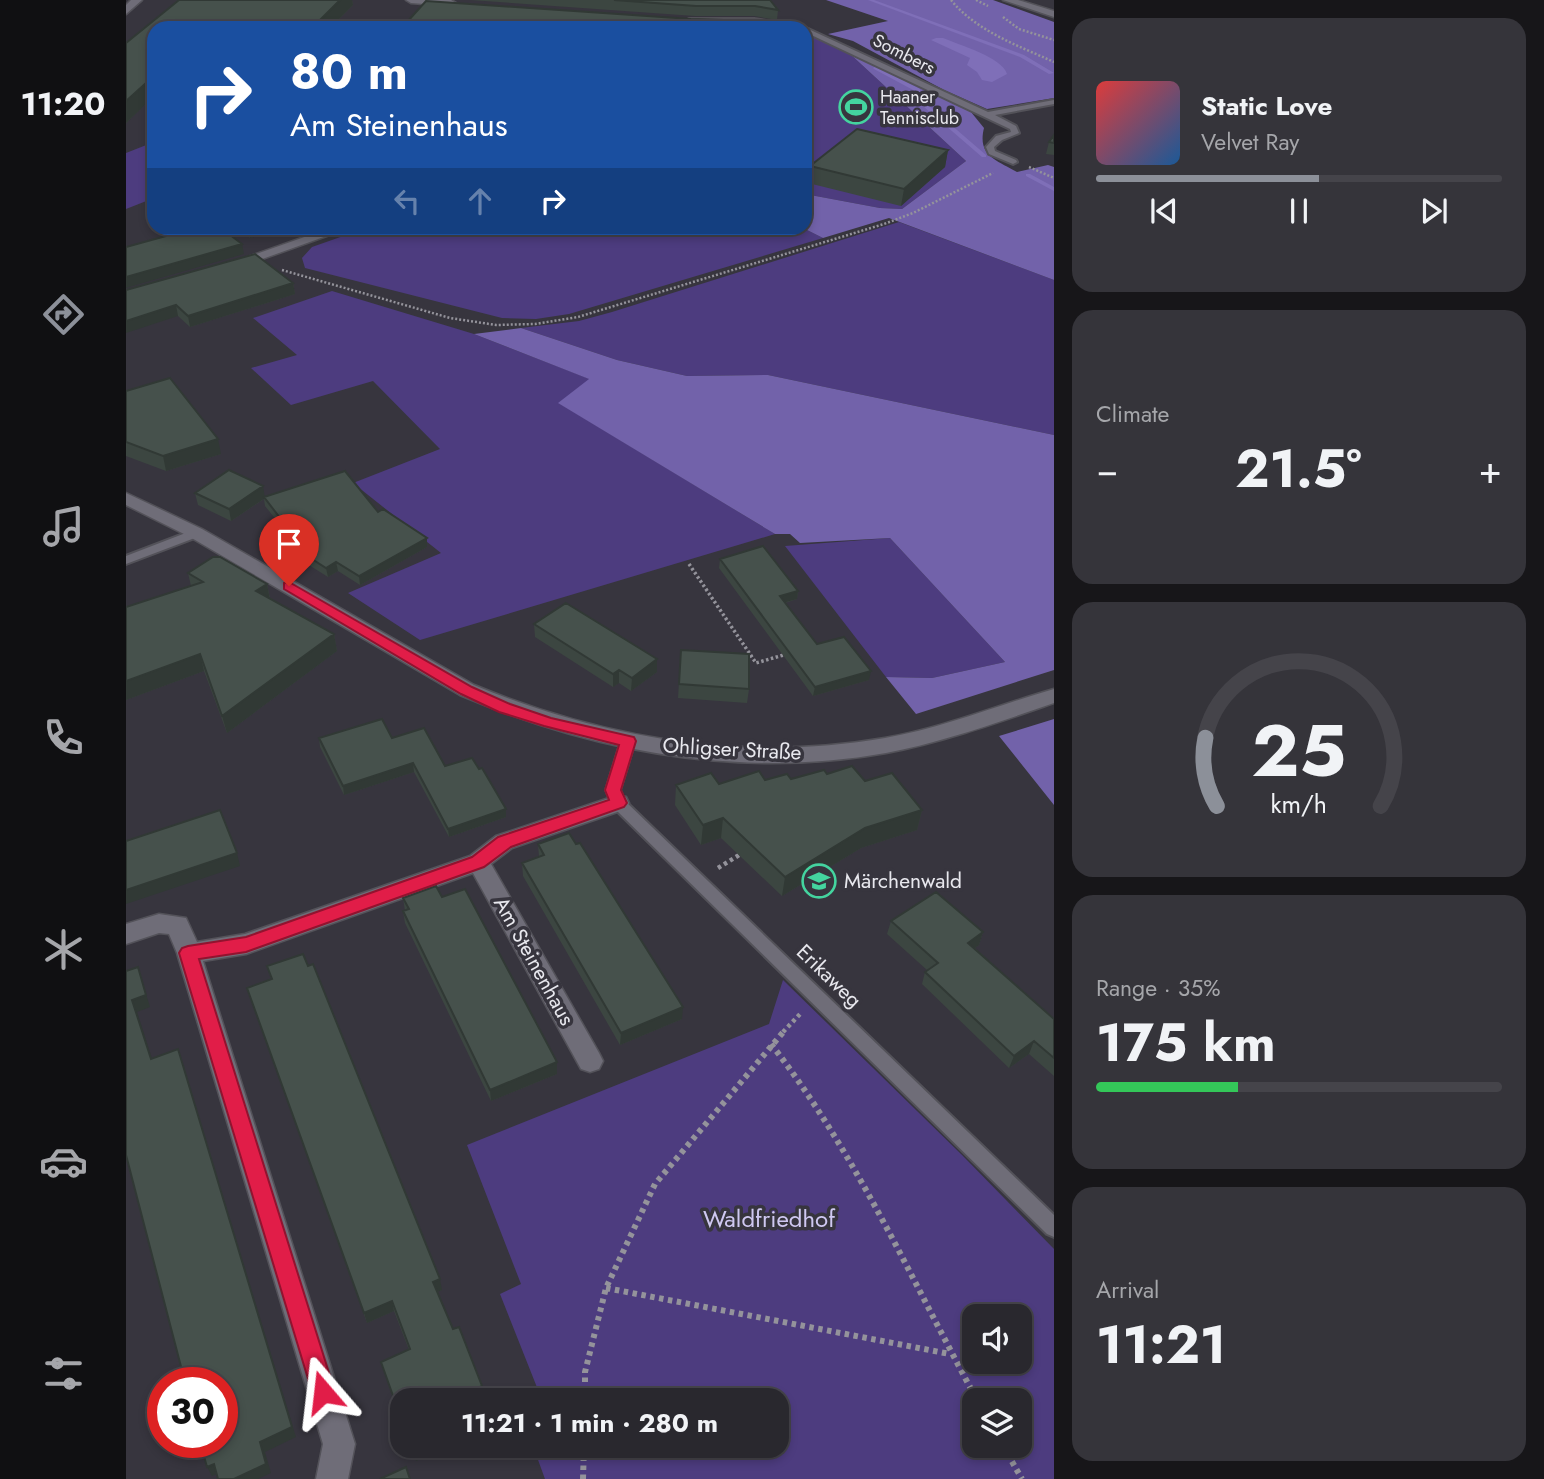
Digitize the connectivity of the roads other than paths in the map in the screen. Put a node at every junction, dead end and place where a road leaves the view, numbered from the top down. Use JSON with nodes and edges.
{"nodes":[{"id":1,"x":137,"y":0,"type":"edge"},
{"id":2,"x":411,"y":0,"type":"edge"},
{"id":3,"x":1008,"y":0,"type":"edge"},
{"id":4,"x":467,"y":4,"type":"edge"},
{"id":5,"x":126,"y":11,"type":"edge"},
{"id":6,"x":1054,"y":14,"type":"edge"},
{"id":7,"x":812,"y":32,"type":"edge"},
{"id":8,"x":1054,"y":102,"type":"edge"},
{"id":9,"x":987,"y":114,"type":"junction"},
{"id":10,"x":1013,"y":162,"type":"road end"},
{"id":11,"x":322,"y":235,"type":"edge"},
{"id":12,"x":214,"y":270,"type":"edge"},
{"id":13,"x":126,"y":498,"type":"edge"},
{"id":14,"x":196,"y":533,"type":"junction"},
{"id":15,"x":126,"y":560,"type":"edge"},
{"id":16,"x":1054,"y":696,"type":"edge"},
{"id":17,"x":628,"y":741,"type":"junction"},
{"id":18,"x":618,"y":803,"type":"junction"},
{"id":19,"x":478,"y":862,"type":"junction"},
{"id":20,"x":126,"y":934,"type":"edge"},
{"id":21,"x":188,"y":953,"type":"junction"},
{"id":22,"x":590,"y":1060,"type":"dead end"},
{"id":23,"x":1054,"y":1228,"type":"edge"},
{"id":24,"x":332,"y":1479,"type":"edge"}],
"edges":[{"from":1,"to":5,"type":"street"},
{"from":2,"to":4,"type":"street"},
{"from":3,"to":6,"type":"street"},
{"from":7,"to":9,"type":"lane","name":"Sombers"},
{"from":8,"to":9,"type":"lane"},
{"from":9,"to":10,"type":"lane","name":"Sombers"},
{"from":11,"to":12,"type":"street"},
{"from":13,"to":14,"type":"street","name":"Ohligser Straße"},
{"from":14,"to":15,"type":"lane"},
{"from":14,"to":17,"type":"street","name":"Ohligser Straße"},
{"from":16,"to":17,"type":"street","name":"Ohligser Straße"},
{"from":17,"to":18,"type":"lane"},
{"from":18,"to":19,"type":"street"},
{"from":18,"to":23,"type":"lane","name":"Erikaweg"},
{"from":19,"to":21,"type":"street"},
{"from":19,"to":22,"type":"street","name":"Am Steinenhaus"},
{"from":20,"to":21,"type":"street"},
{"from":21,"to":24,"type":"street"}]}
